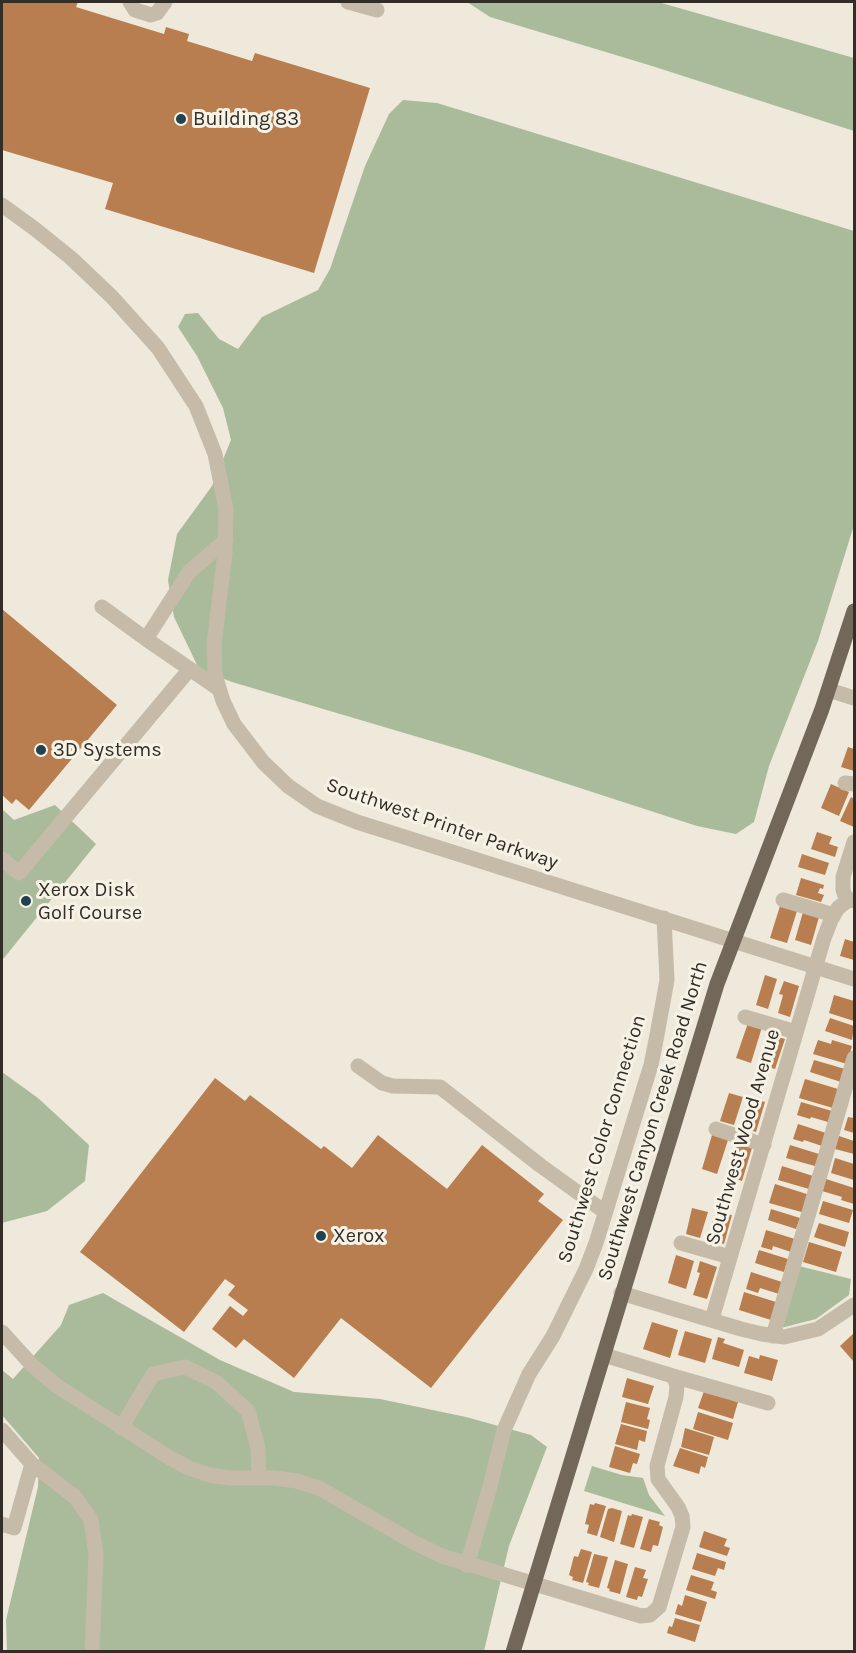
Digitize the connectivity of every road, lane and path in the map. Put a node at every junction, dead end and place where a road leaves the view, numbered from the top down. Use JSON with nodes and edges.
{"nodes":[{"id":1,"x":130,"y":2,"type":"edge"},
{"id":2,"x":165,"y":2,"type":"edge"},
{"id":3,"x":348,"y":2,"type":"edge"},
{"id":4,"x":378,"y":10,"type":"dead end"},
{"id":5,"x":2,"y":205,"type":"edge"},
{"id":6,"x":226,"y":540,"type":"junction"},
{"id":7,"x":102,"y":607,"type":"dead end"},
{"id":8,"x":855,"y":611,"type":"edge"},
{"id":9,"x":146,"y":639,"type":"junction"},
{"id":10,"x":189,"y":670,"type":"junction"},
{"id":11,"x":219,"y":689,"type":"junction"},
{"id":12,"x":829,"y":690,"type":"junction"},
{"id":13,"x":855,"y":698,"type":"edge"},
{"id":14,"x":854,"y":842,"type":"edge"},
{"id":15,"x":2,"y":859,"type":"edge"},
{"id":16,"x":783,"y":900,"type":"dead end"},
{"id":17,"x":851,"y":901,"type":"edge"},
{"id":18,"x":834,"y":915,"type":"junction"},
{"id":19,"x":664,"y":918,"type":"junction"},
{"id":20,"x":732,"y":940,"type":"junction"},
{"id":21,"x":815,"y":967,"type":"junction"},
{"id":22,"x":855,"y":979,"type":"edge"},
{"id":23,"x":745,"y":1017,"type":"dead end"},
{"id":24,"x":796,"y":1032,"type":"junction"},
{"id":25,"x":855,"y":1058,"type":"edge"},
{"id":26,"x":358,"y":1066,"type":"dead end"},
{"id":27,"x":716,"y":1129,"type":"dead end"},
{"id":28,"x":764,"y":1144,"type":"junction"},
{"id":29,"x":605,"y":1212,"type":"junction"},
{"id":30,"x":681,"y":1243,"type":"dead end"},
{"id":31,"x":730,"y":1257,"type":"junction"},
{"id":32,"x":621,"y":1293,"type":"junction"},
{"id":33,"x":855,"y":1305,"type":"edge"},
{"id":34,"x":712,"y":1319,"type":"junction"},
{"id":35,"x":2,"y":1332,"type":"edge"},
{"id":36,"x":773,"y":1336,"type":"junction"},
{"id":37,"x":604,"y":1355,"type":"junction"},
{"id":38,"x":673,"y":1376,"type":"junction"},
{"id":39,"x":768,"y":1403,"type":"dead end"},
{"id":40,"x":121,"y":1428,"type":"junction"},
{"id":41,"x":2,"y":1430,"type":"edge"},
{"id":42,"x":32,"y":1464,"type":"junction"},
{"id":43,"x":259,"y":1478,"type":"junction"},
{"id":44,"x":2,"y":1524,"type":"edge"},
{"id":45,"x":466,"y":1565,"type":"junction"},
{"id":46,"x":533,"y":1584,"type":"junction"},
{"id":47,"x":92,"y":1652,"type":"edge"},
{"id":48,"x":513,"y":1652,"type":"edge"}],
"edges":[{"from":1,"to":2,"type":"street"},
{"from":3,"to":4,"type":"street"},
{"from":5,"to":6,"type":"street","name":"Southwest Printer Parkway"},
{"from":6,"to":9,"type":"street"},
{"from":6,"to":11,"type":"street","name":"Southwest Printer Parkway"},
{"from":7,"to":9,"type":"street"},
{"from":8,"to":12,"type":"main road","name":"Southwest Canyon Creek Road North"},
{"from":9,"to":10,"type":"street"},
{"from":10,"to":11,"type":"street"},
{"from":10,"to":15,"type":"street"},
{"from":11,"to":19,"type":"street","name":"Southwest Printer Parkway"},
{"from":12,"to":13,"type":"street"},
{"from":12,"to":20,"type":"main road","name":"Southwest Canyon Creek Road North"},
{"from":14,"to":17,"type":"street"},
{"from":16,"to":18,"type":"street"},
{"from":17,"to":18,"type":"street"},
{"from":18,"to":21,"type":"street","name":"Southwest Wood Avenue"},
{"from":19,"to":20,"type":"street","name":"Southwest Printer Parkway"},
{"from":19,"to":29,"type":"street","name":"Southwest Color Connection"},
{"from":20,"to":21,"type":"street","name":"Southwest Printer Parkway"},
{"from":20,"to":32,"type":"main road","name":"Southwest Canyon Creek Road North"},
{"from":21,"to":22,"type":"street","name":"Southwest Printer Parkway"},
{"from":21,"to":24,"type":"street","name":"Southwest Wood Avenue"},
{"from":23,"to":24,"type":"street"},
{"from":24,"to":28,"type":"street","name":"Southwest Wood Avenue"},
{"from":25,"to":36,"type":"street"},
{"from":26,"to":29,"type":"street"},
{"from":27,"to":28,"type":"street"},
{"from":28,"to":31,"type":"street","name":"Southwest Wood Avenue"},
{"from":29,"to":45,"type":"street","name":"Southwest Color Connection"},
{"from":30,"to":31,"type":"street"},
{"from":31,"to":34,"type":"street","name":"Southwest Wood Avenue"},
{"from":32,"to":34,"type":"street"},
{"from":32,"to":37,"type":"main road","name":"Southwest Canyon Creek Road North"},
{"from":33,"to":36,"type":"street"},
{"from":34,"to":36,"type":"street"},
{"from":35,"to":40,"type":"street"},
{"from":37,"to":38,"type":"street"},
{"from":37,"to":46,"type":"main road","name":"Southwest Canyon Creek Road North"},
{"from":38,"to":39,"type":"street"},
{"from":38,"to":46,"type":"street"},
{"from":40,"to":43,"type":"street"},
{"from":40,"to":43,"type":"street"},
{"from":41,"to":42,"type":"street"},
{"from":42,"to":44,"type":"street"},
{"from":42,"to":47,"type":"street"},
{"from":43,"to":45,"type":"street"},
{"from":45,"to":46,"type":"street"},
{"from":46,"to":48,"type":"main road","name":"Southwest Canyon Creek Road North"}]}
